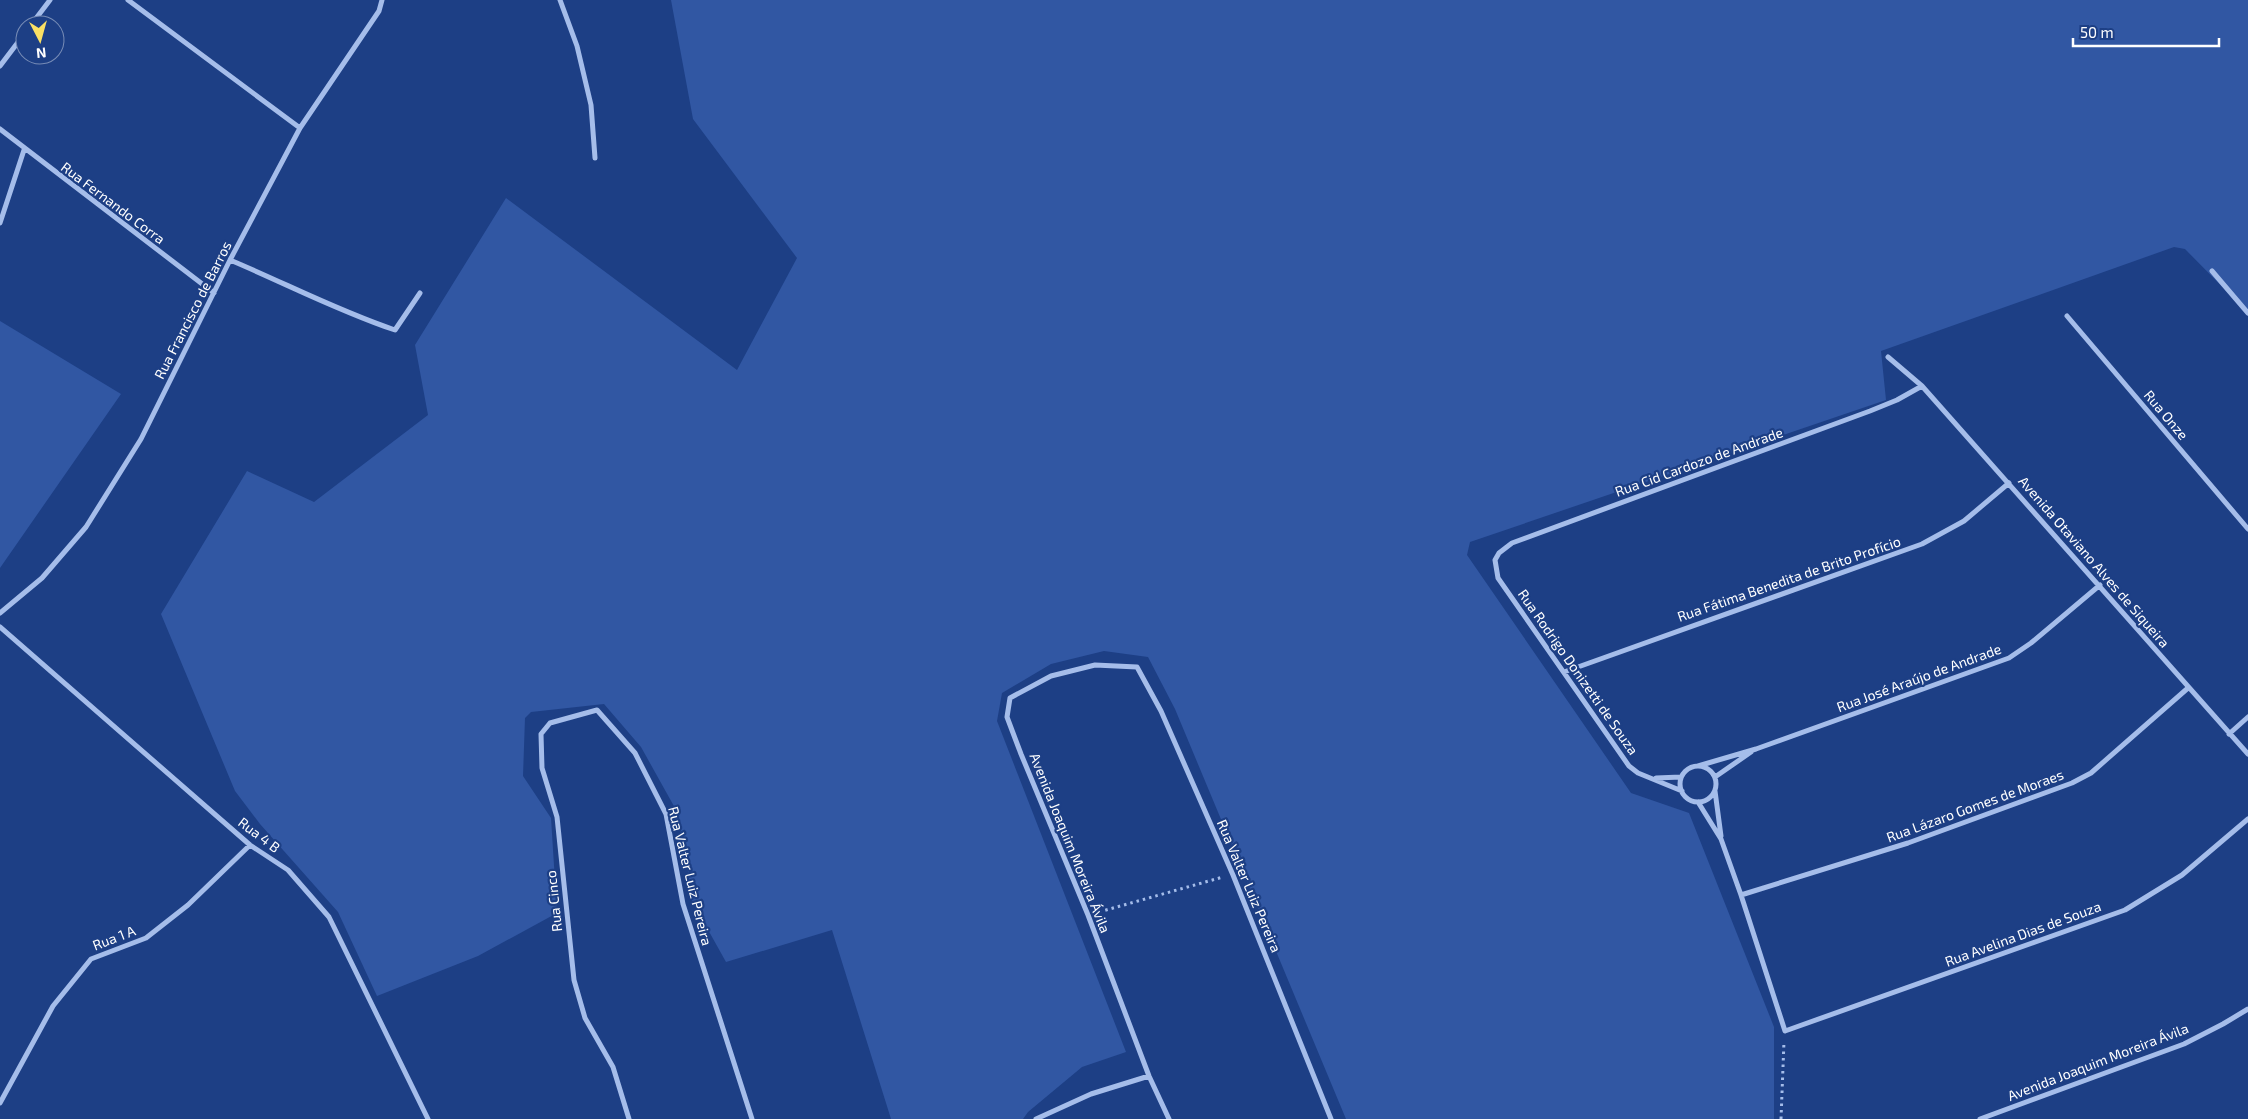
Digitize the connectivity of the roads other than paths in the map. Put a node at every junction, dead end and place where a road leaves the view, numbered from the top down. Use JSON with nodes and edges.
{"nodes":[{"id":1,"x":50,"y":0,"type":"edge"},
{"id":2,"x":128,"y":0,"type":"edge"},
{"id":3,"x":382,"y":0,"type":"edge"},
{"id":4,"x":560,"y":0,"type":"edge"},
{"id":5,"x":39,"y":15,"type":"edge"},
{"id":6,"x":15,"y":46,"type":"edge"},
{"id":7,"x":0,"y":66,"type":"edge"},
{"id":8,"x":300,"y":128,"type":"junction"},
{"id":9,"x":0,"y":130,"type":"edge"},
{"id":10,"x":24,"y":150,"type":"junction"},
{"id":11,"x":596,"y":158,"type":"dead end"},
{"id":12,"x":0,"y":223,"type":"edge"},
{"id":13,"x":230,"y":260,"type":"junction"},
{"id":14,"x":2212,"y":271,"type":"dead end"},
{"id":15,"x":214,"y":293,"type":"junction"},
{"id":16,"x":420,"y":293,"type":"dead end"},
{"id":17,"x":2248,"y":312,"type":"edge"},
{"id":18,"x":2067,"y":316,"type":"dead end"},
{"id":19,"x":1888,"y":356,"type":"dead end"},
{"id":20,"x":1922,"y":386,"type":"junction"},
{"id":21,"x":2010,"y":483,"type":"junction"},
{"id":22,"x":2248,"y":529,"type":"edge"},
{"id":23,"x":1495,"y":568,"type":"joint"},
{"id":24,"x":2100,"y":585,"type":"junction"},
{"id":25,"x":0,"y":613,"type":"edge"},
{"id":26,"x":0,"y":627,"type":"edge"},
{"id":27,"x":1136,"y":667,"type":"joint"},
{"id":28,"x":1564,"y":672,"type":"junction"},
{"id":29,"x":2188,"y":688,"type":"junction"},
{"id":30,"x":597,"y":710,"type":"joint"},
{"id":31,"x":2248,"y":717,"type":"edge"},
{"id":32,"x":2229,"y":734,"type":"junction"},
{"id":33,"x":1756,"y":749,"type":"junction"},
{"id":34,"x":2248,"y":754,"type":"edge"},
{"id":35,"x":1698,"y":766,"type":"junction"},
{"id":36,"x":1681,"y":777,"type":"junction"},
{"id":37,"x":1715,"y":777,"type":"junction"},
{"id":38,"x":1653,"y":778,"type":"junction"},
{"id":39,"x":1682,"y":791,"type":"junction"},
{"id":40,"x":1715,"y":791,"type":"junction"},
{"id":41,"x":1698,"y":802,"type":"junction"},
{"id":42,"x":2248,"y":819,"type":"edge"},
{"id":43,"x":1721,"y":839,"type":"junction"},
{"id":44,"x":250,"y":845,"type":"junction"},
{"id":45,"x":1741,"y":894,"type":"junction"},
{"id":46,"x":2248,"y":1009,"type":"edge"},
{"id":47,"x":1149,"y":1076,"type":"junction"},
{"id":48,"x":0,"y":1103,"type":"edge"},
{"id":49,"x":428,"y":1119,"type":"edge"},
{"id":50,"x":629,"y":1119,"type":"edge"},
{"id":51,"x":752,"y":1119,"type":"edge"},
{"id":52,"x":1036,"y":1119,"type":"edge"},
{"id":53,"x":1169,"y":1119,"type":"edge"},
{"id":54,"x":1331,"y":1119,"type":"edge"},
{"id":55,"x":1980,"y":1119,"type":"edge"}],
"edges":[{"from":1,"to":5,"type":"street"},
{"from":2,"to":8,"type":"street"},
{"from":3,"to":8,"type":"street","name":"Rua Francisco de Barros"},
{"from":4,"to":11,"type":"street"},
{"from":6,"to":7,"type":"street"},
{"from":8,"to":13,"type":"street","name":"Rua Francisco de Barros"},
{"from":9,"to":10,"type":"street","name":"Rua Fernando Corra"},
{"from":10,"to":12,"type":"street"},
{"from":10,"to":15,"type":"street","name":"Rua Fernando Corra"},
{"from":13,"to":15,"type":"street","name":"Rua Francisco de Barros"},
{"from":13,"to":16,"type":"street"},
{"from":14,"to":17,"type":"street"},
{"from":15,"to":25,"type":"street","name":"Rua Francisco de Barros"},
{"from":18,"to":22,"type":"street","name":"Rua Onze"},
{"from":19,"to":20,"type":"street","name":"Avenida Otaviano Alves de Siqueira"},
{"from":20,"to":21,"type":"street","name":"Avenida Otaviano Alves de Siqueira"},
{"from":20,"to":23,"type":"street","name":"Rua Cid Cardozo de Andrade"},
{"from":21,"to":24,"type":"street","name":"Avenida Otaviano Alves de Siqueira"},
{"from":21,"to":28,"type":"street","name":"Rua Fátima Benedita de Brito Profício"},
{"from":23,"to":28,"type":"street","name":"Rua Rodrigo Donizetti de Souza"},
{"from":24,"to":29,"type":"street","name":"Avenida Otaviano Alves de Siqueira"},
{"from":24,"to":33,"type":"street","name":"Rua José Araújo de Andrade"},
{"from":26,"to":44,"type":"street","name":"Rua 4 B"},
{"from":27,"to":47,"type":"street","name":"Avenida Joaquim Moreira Ávila"},
{"from":27,"to":54,"type":"street","name":"Rua Valter Luiz Pereira"},
{"from":28,"to":38,"type":"street","name":"Rua Rodrigo Donizetti de Souza"},
{"from":29,"to":32,"type":"street","name":"Avenida Otaviano Alves de Siqueira"},
{"from":29,"to":45,"type":"street","name":"Rua Lázaro Gomes de Moraes"},
{"from":30,"to":50,"type":"street","name":"Rua Cinco"},
{"from":30,"to":51,"type":"street","name":"Rua Valter Luiz Pereira"},
{"from":31,"to":32,"type":"street"},
{"from":32,"to":34,"type":"street","name":"Avenida Otaviano Alves de Siqueira"},
{"from":33,"to":35,"type":"street","name":"Rua José Araújo de Andrade"},
{"from":33,"to":37,"type":"street","name":"Rua José Araújo de Andrade"},
{"from":35,"to":36,"type":"street"},
{"from":35,"to":37,"type":"street"},
{"from":36,"to":38,"type":"street","name":"Rua Rodrigo Donizetti de Souza"},
{"from":36,"to":39,"type":"street"},
{"from":37,"to":40,"type":"street"},
{"from":38,"to":39,"type":"street","name":"Rua Rodrigo Donizetti de Souza"},
{"from":39,"to":41,"type":"street"},
{"from":40,"to":41,"type":"street"},
{"from":40,"to":43,"type":"street"},
{"from":41,"to":43,"type":"street"},
{"from":42,"to":45,"type":"street","name":"Rua Avelina Dias de Souza"},
{"from":43,"to":45,"type":"street"},
{"from":44,"to":48,"type":"street","name":"Rua 1 A"},
{"from":44,"to":49,"type":"street","name":"Rua 4 B"},
{"from":46,"to":55,"type":"street","name":"Avenida Joaquim Moreira Ávila"},
{"from":47,"to":52,"type":"street"},
{"from":47,"to":53,"type":"street","name":"Avenida Joaquim Moreira Ávila"}]}
